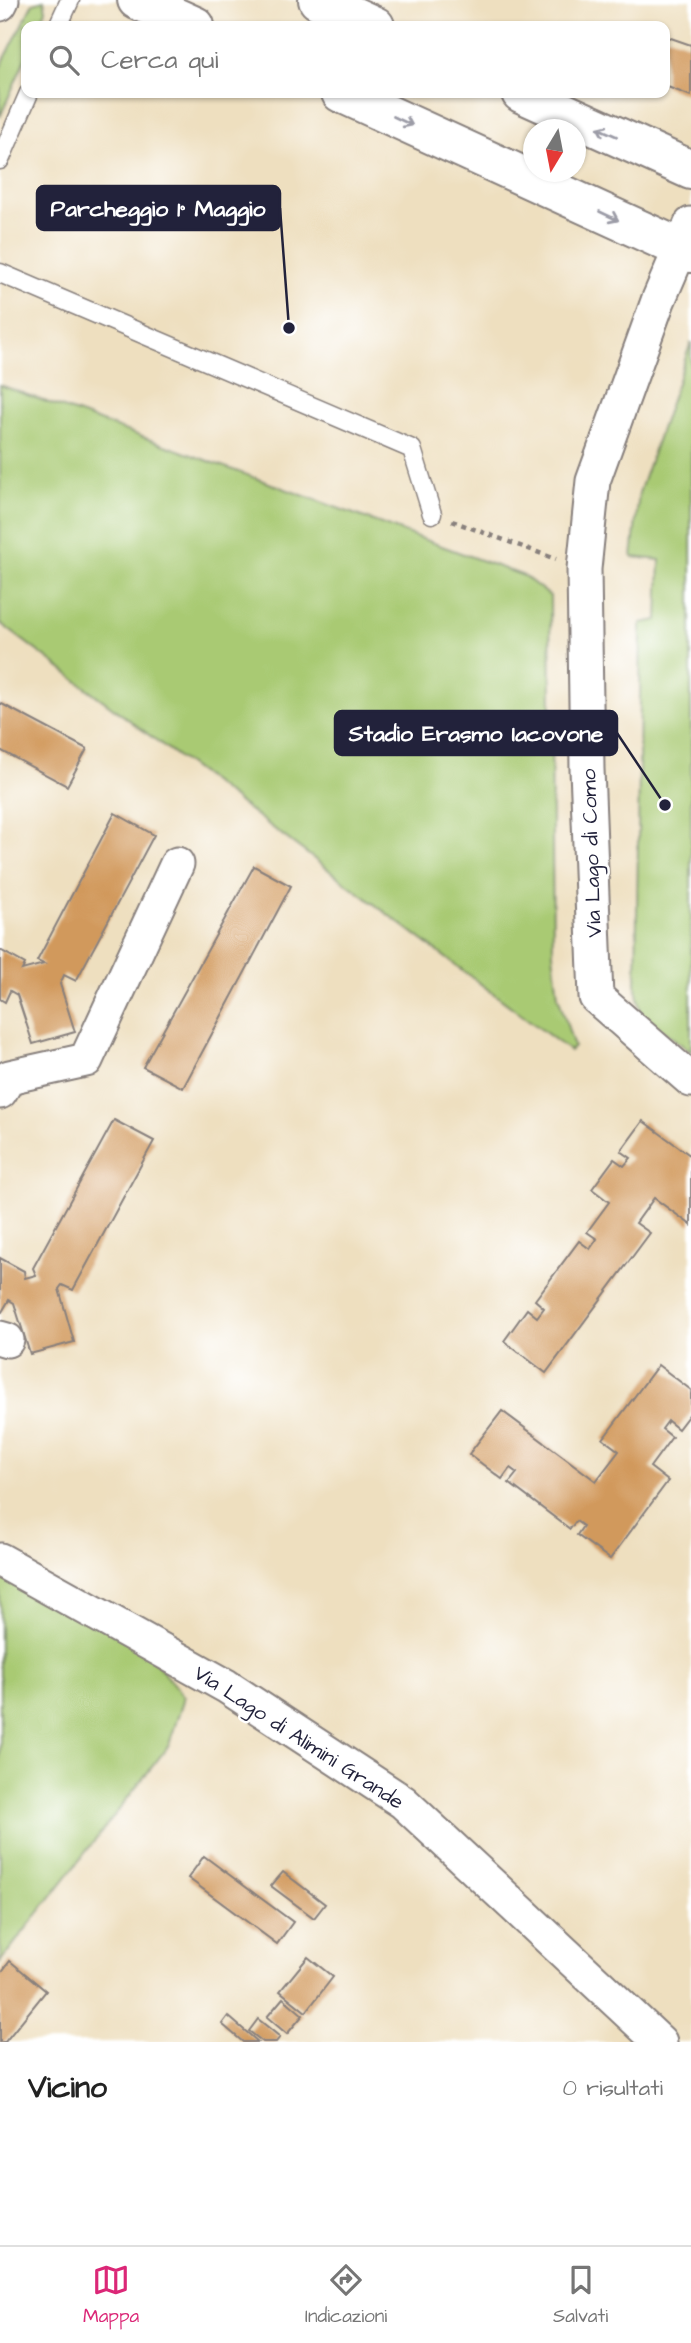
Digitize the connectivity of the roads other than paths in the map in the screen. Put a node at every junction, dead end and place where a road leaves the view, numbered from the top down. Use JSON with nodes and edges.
{"nodes":[{"id":1,"x":70,"y":0,"type":"edge"},
{"id":2,"x":137,"y":0,"type":"edge"},
{"id":3,"x":318,"y":0,"type":"edge"},
{"id":4,"x":60,"y":21,"type":"edge"},
{"id":5,"x":184,"y":21,"type":"edge"},
{"id":6,"x":364,"y":21,"type":"edge"},
{"id":7,"x":28,"y":98,"type":"edge"},
{"id":8,"x":353,"y":98,"type":"edge"},
{"id":9,"x":532,"y":98,"type":"edge"},
{"id":10,"x":0,"y":160,"type":"edge"},
{"id":11,"x":691,"y":170,"type":"edge"},
{"id":12,"x":688,"y":242,"type":"edge"},
{"id":13,"x":0,"y":273,"type":"edge"},
{"id":14,"x":432,"y":514,"type":"road end"},
{"id":15,"x":177,"y":864,"type":"dead end"},
{"id":16,"x":3,"y":1080,"type":"edge"},
{"id":17,"x":691,"y":1080,"type":"edge"},
{"id":18,"x":0,"y":1560,"type":"edge"},
{"id":19,"x":660,"y":2042,"type":"edge"}],
"edges":[{"from":1,"to":4,"type":"lane"},
{"from":2,"to":5,"type":"street"},
{"from":3,"to":6,"type":"street"},
{"from":7,"to":10,"type":"lane"},
{"from":8,"to":12,"type":"street","one_way":true},
{"from":11,"to":9,"type":"street","one_way":true},
{"from":12,"to":17,"type":"street","name":"Via Lago di Como"},
{"from":13,"to":14,"type":"lane"},
{"from":15,"to":16,"type":"street"},
{"from":18,"to":19,"type":"street","name":"Via Lago di Alimini Grande"}]}
